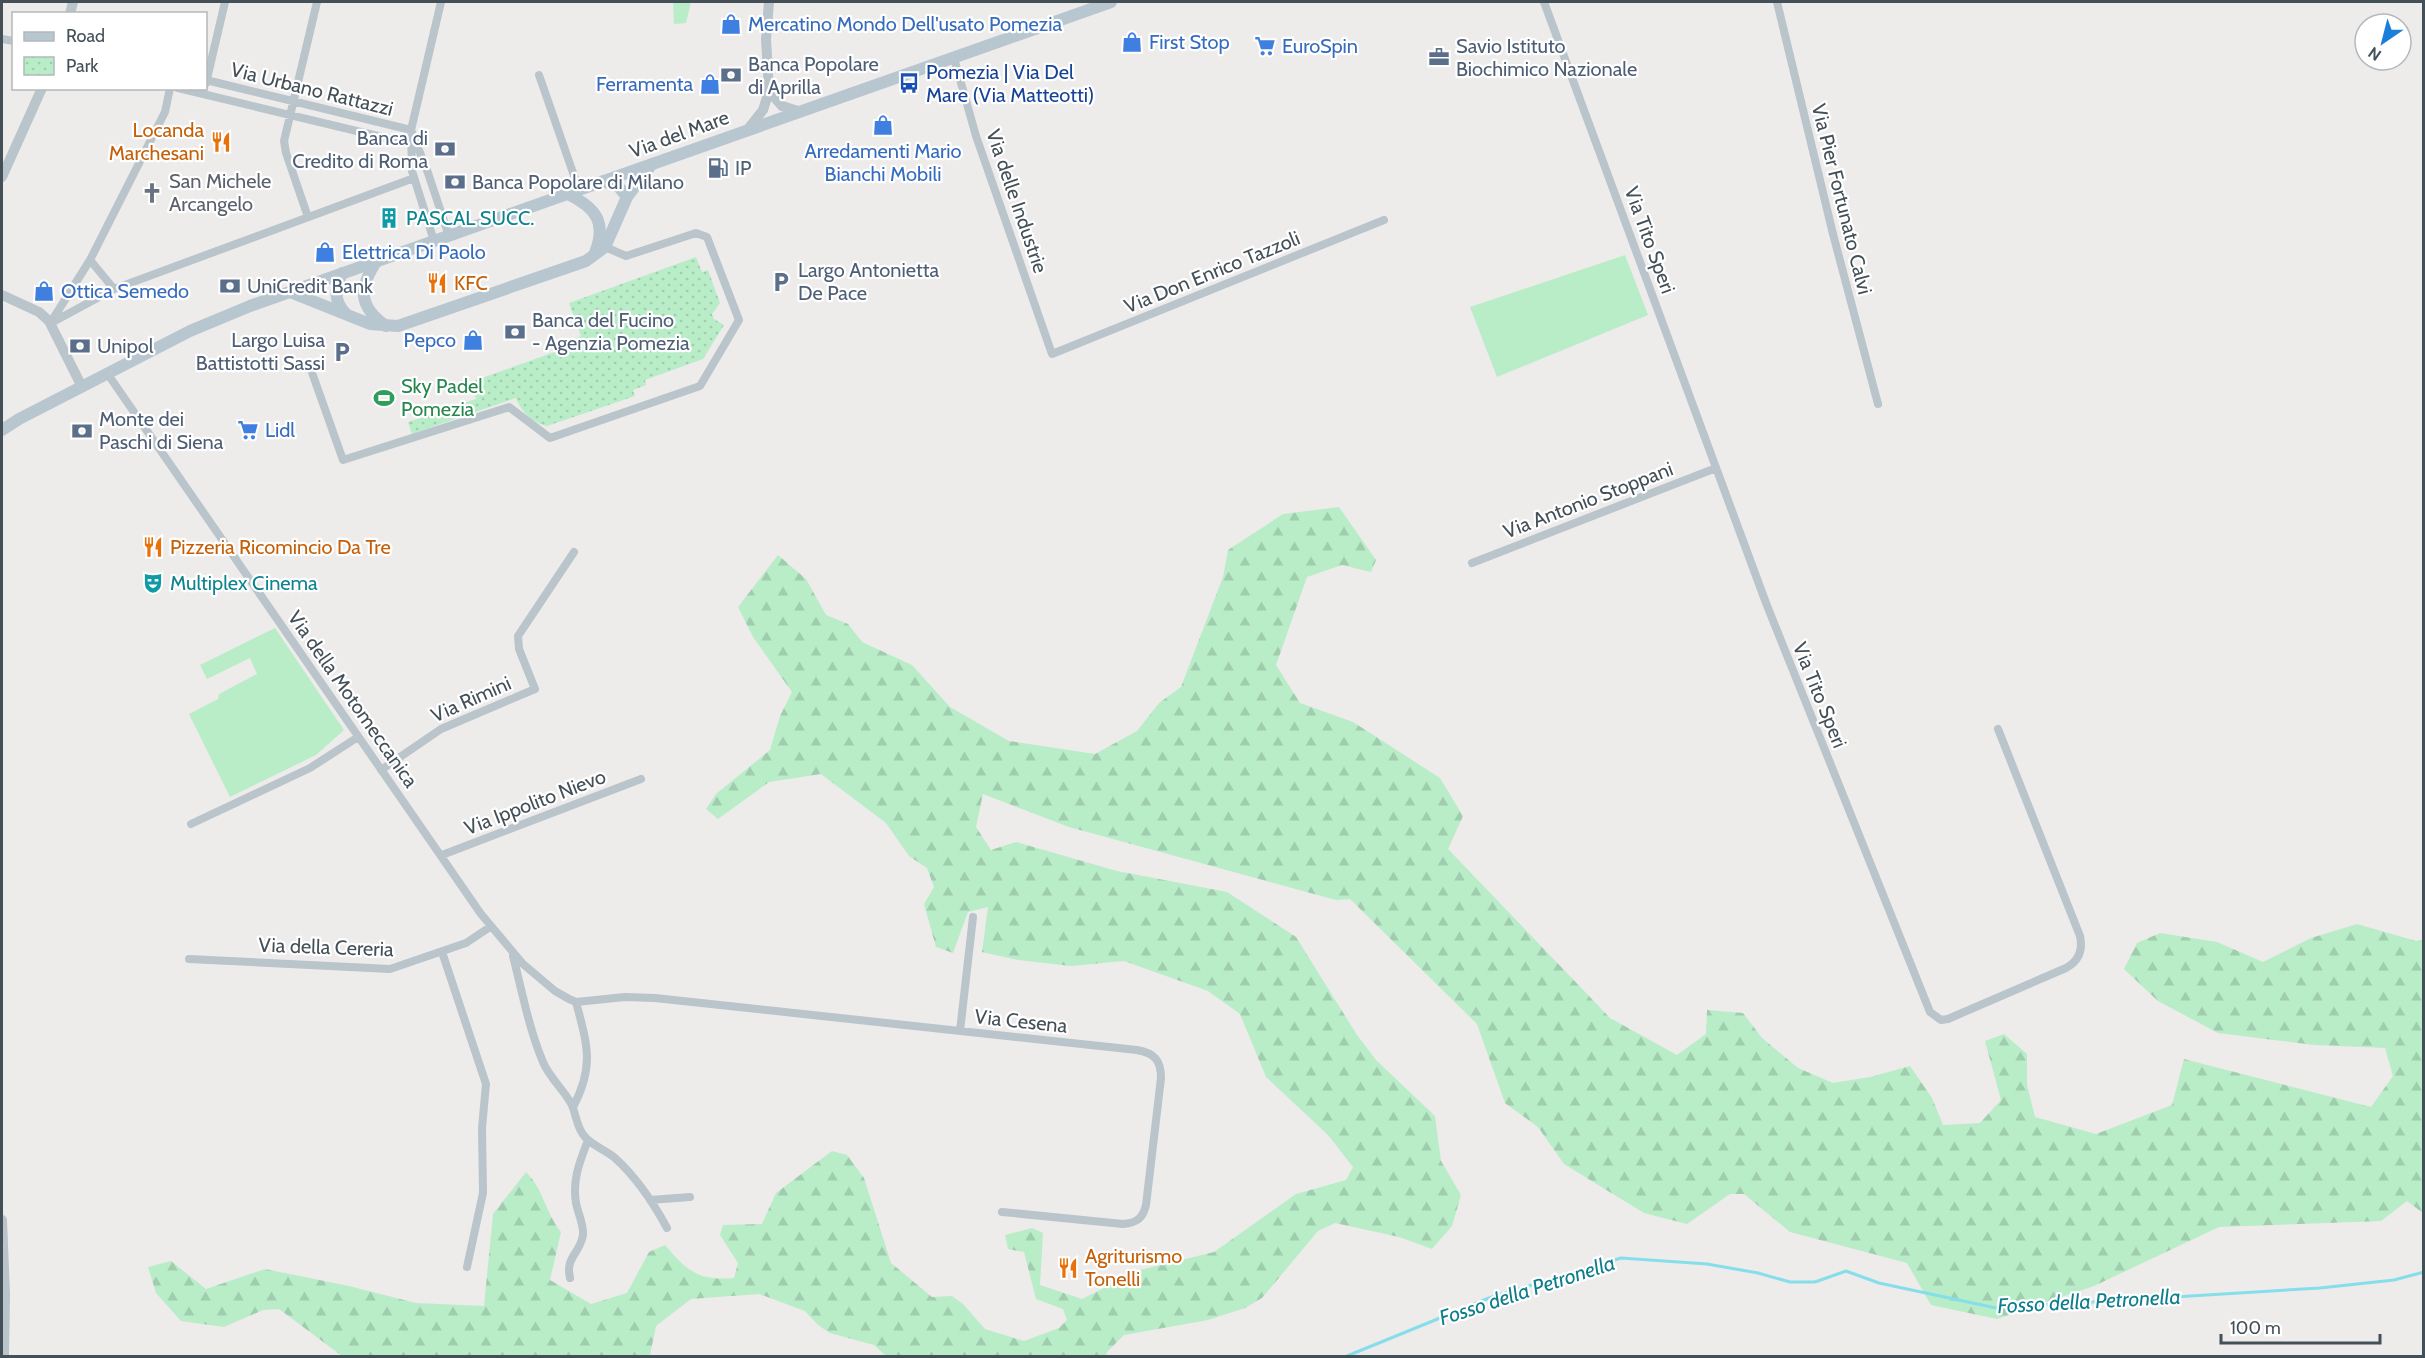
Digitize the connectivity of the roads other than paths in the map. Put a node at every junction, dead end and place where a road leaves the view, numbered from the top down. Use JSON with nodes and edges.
{"nodes":[{"id":1,"x":225,"y":2,"type":"edge"},
{"id":2,"x":317,"y":2,"type":"edge"},
{"id":3,"x":441,"y":2,"type":"edge"},
{"id":4,"x":768,"y":2,"type":"edge"},
{"id":5,"x":1111,"y":2,"type":"edge"},
{"id":6,"x":1544,"y":2,"type":"edge"},
{"id":7,"x":1777,"y":2,"type":"edge"},
{"id":8,"x":954,"y":58,"type":"junction"},
{"id":9,"x":539,"y":75,"type":"dead end"},
{"id":10,"x":207,"y":77,"type":"edge"},
{"id":11,"x":207,"y":81,"type":"edge"},
{"id":12,"x":41,"y":90,"type":"edge"},
{"id":13,"x":170,"y":90,"type":"edge"},
{"id":14,"x":770,"y":91,"type":"junction"},
{"id":15,"x":204,"y":92,"type":"edge"},
{"id":16,"x":293,"y":101,"type":"junction"},
{"id":17,"x":801,"y":112,"type":"junction"},
{"id":18,"x":290,"y":115,"type":"junction"},
{"id":19,"x":748,"y":129,"type":"junction"},
{"id":20,"x":411,"y":130,"type":"junction"},
{"id":21,"x":411,"y":144,"type":"junction"},
{"id":22,"x":652,"y":164,"type":"junction"},
{"id":23,"x":628,"y":172,"type":"junction"},
{"id":24,"x":2,"y":177,"type":"edge"},
{"id":25,"x":414,"y":178,"type":"junction"},
{"id":26,"x":603,"y":181,"type":"junction"},
{"id":27,"x":573,"y":192,"type":"junction"},
{"id":28,"x":627,"y":197,"type":"junction"},
{"id":29,"x":308,"y":217,"type":"junction"},
{"id":30,"x":1384,"y":220,"type":"dead end"},
{"id":31,"x":448,"y":236,"type":"junction"},
{"id":32,"x":434,"y":241,"type":"junction"},
{"id":33,"x":605,"y":247,"type":"junction"},
{"id":34,"x":593,"y":257,"type":"junction"},
{"id":35,"x":90,"y":260,"type":"junction"},
{"id":36,"x":376,"y":262,"type":"junction"},
{"id":37,"x":342,"y":273,"type":"junction"},
{"id":38,"x":114,"y":289,"type":"junction"},
{"id":39,"x":290,"y":292,"type":"junction"},
{"id":40,"x":2,"y":295,"type":"edge"},
{"id":41,"x":347,"y":315,"type":"junction"},
{"id":42,"x":51,"y":323,"type":"junction"},
{"id":43,"x":387,"y":327,"type":"junction"},
{"id":44,"x":1052,"y":354,"type":"joint"},
{"id":45,"x":310,"y":367,"type":"dead end"},
{"id":46,"x":107,"y":374,"type":"junction"},
{"id":47,"x":82,"y":387,"type":"junction"},
{"id":48,"x":1878,"y":404,"type":"dead end"},
{"id":49,"x":2,"y":430,"type":"edge"},
{"id":50,"x":1716,"y":468,"type":"junction"},
{"id":51,"x":574,"y":552,"type":"dead end"},
{"id":52,"x":1472,"y":563,"type":"dead end"},
{"id":53,"x":1998,"y":729,"type":"dead end"},
{"id":54,"x":358,"y":737,"type":"junction"},
{"id":55,"x":381,"y":770,"type":"junction"},
{"id":56,"x":641,"y":779,"type":"dead end"},
{"id":57,"x":191,"y":824,"type":"dead end"},
{"id":58,"x":442,"y":855,"type":"junction"},
{"id":59,"x":973,"y":917,"type":"dead end"},
{"id":60,"x":490,"y":927,"type":"junction"},
{"id":61,"x":442,"y":952,"type":"junction"},
{"id":62,"x":512,"y":953,"type":"junction"},
{"id":63,"x":189,"y":959,"type":"dead end"},
{"id":64,"x":576,"y":1002,"type":"junction"},
{"id":65,"x":960,"y":1031,"type":"junction"},
{"id":66,"x":573,"y":1107,"type":"junction"},
{"id":67,"x":588,"y":1140,"type":"junction"},
{"id":68,"x":690,"y":1197,"type":"dead end"},
{"id":69,"x":650,"y":1200,"type":"junction"},
{"id":70,"x":1002,"y":1212,"type":"dead end"},
{"id":71,"x":2,"y":1220,"type":"edge"},
{"id":72,"x":667,"y":1228,"type":"dead end"},
{"id":73,"x":467,"y":1267,"type":"dead end"},
{"id":74,"x":570,"y":1278,"type":"dead end"},
{"id":75,"x":4,"y":1356,"type":"edge"}],
"edges":[{"from":1,"to":10,"type":"street"},
{"from":2,"to":16,"type":"street"},
{"from":3,"to":20,"type":"street"},
{"from":4,"to":14,"type":"street"},
{"from":5,"to":8,"type":"main road","name":"Via del Mare"},
{"from":6,"to":50,"type":"street","name":"Via Tito Speri"},
{"from":7,"to":48,"type":"street","name":"Via Pier Fortunato Calvi"},
{"from":8,"to":17,"type":"main road","name":"Via del Mare"},
{"from":8,"to":44,"type":"street","name":"Via delle Industrie"},
{"from":9,"to":27,"type":"street"},
{"from":11,"to":16,"type":"street","name":"Via Urbano Rattazzi"},
{"from":12,"to":24,"type":"street"},
{"from":13,"to":35,"type":"street"},
{"from":14,"to":17,"type":"street"},
{"from":14,"to":19,"type":"street"},
{"from":15,"to":18,"type":"street","name":"Via Urbano Rattazzi"},
{"from":16,"to":18,"type":"street"},
{"from":16,"to":20,"type":"street","name":"Via Urbano Rattazzi"},
{"from":17,"to":19,"type":"main road","name":"Via del Mare"},
{"from":18,"to":21,"type":"street","name":"Via Urbano Rattazzi"},
{"from":18,"to":29,"type":"street"},
{"from":19,"to":22,"type":"main road","name":"Via del Mare"},
{"from":20,"to":21,"type":"street"},
{"from":20,"to":31,"type":"street"},
{"from":21,"to":25,"type":"street"},
{"from":22,"to":23,"type":"main road","name":"Via del Mare"},
{"from":22,"to":28,"type":"main road"},
{"from":23,"to":26,"type":"main road","name":"Via del Mare"},
{"from":23,"to":28,"type":"main road"},
{"from":25,"to":29,"type":"street"},
{"from":25,"to":32,"type":"street"},
{"from":26,"to":27,"type":"main road","name":"Via del Mare"},
{"from":26,"to":28,"type":"main road"},
{"from":27,"to":31,"type":"main road","name":"Via del Mare"},
{"from":27,"to":34,"type":"main road"},
{"from":28,"to":33,"type":"main road"},
{"from":29,"to":38,"type":"street"},
{"from":30,"to":44,"type":"street","name":"Via Don Enrico Tazzoli"},
{"from":31,"to":32,"type":"main road","name":"Via del Mare"},
{"from":32,"to":36,"type":"main road","name":"Via del Mare"},
{"from":33,"to":34,"type":"main road"},
{"from":33,"to":45,"type":"street"},
{"from":34,"to":43,"type":"main road"},
{"from":35,"to":38,"type":"street"},
{"from":35,"to":42,"type":"street"},
{"from":36,"to":37,"type":"main road","name":"Via del Mare"},
{"from":36,"to":43,"type":"main road"},
{"from":37,"to":39,"type":"main road","name":"Via del Mare"},
{"from":37,"to":41,"type":"main road"},
{"from":38,"to":42,"type":"street"},
{"from":39,"to":41,"type":"main road"},
{"from":39,"to":46,"type":"main road","name":"Via del Mare"},
{"from":40,"to":42,"type":"street"},
{"from":41,"to":43,"type":"main road"},
{"from":42,"to":47,"type":"street"},
{"from":46,"to":47,"type":"main road","name":"Via del Mare"},
{"from":46,"to":54,"type":"street","name":"Via della Motomeccanica"},
{"from":47,"to":49,"type":"main road","name":"Via del Mare"},
{"from":50,"to":52,"type":"street","name":"Via Antonio Stoppani"},
{"from":50,"to":53,"type":"street","name":"Via Tito Speri"},
{"from":51,"to":55,"type":"street","name":"Via Rimini"},
{"from":54,"to":55,"type":"street","name":"Via della Motomeccanica"},
{"from":54,"to":57,"type":"street"},
{"from":55,"to":58,"type":"street","name":"Via della Motomeccanica"},
{"from":56,"to":58,"type":"street","name":"Via Ippolito Nievo"},
{"from":58,"to":60,"type":"street","name":"Via della Motomeccanica"},
{"from":59,"to":65,"type":"street"},
{"from":60,"to":61,"type":"street","name":"Via della Cereria"},
{"from":60,"to":62,"type":"street","name":"Via della Motomeccanica"},
{"from":61,"to":63,"type":"street","name":"Via della Cereria"},
{"from":61,"to":73,"type":"street"},
{"from":62,"to":64,"type":"street","name":"Via della Motomeccanica"},
{"from":62,"to":66,"type":"street","name":"Via della Motomeccanica"},
{"from":64,"to":65,"type":"street","name":"Via Cesena"},
{"from":64,"to":66,"type":"street"},
{"from":65,"to":70,"type":"street","name":"Via Cesena"},
{"from":66,"to":67,"type":"street","name":"Via della Motomeccanica"},
{"from":67,"to":69,"type":"street","name":"Via della Motomeccanica"},
{"from":67,"to":74,"type":"street"},
{"from":68,"to":69,"type":"street"},
{"from":69,"to":72,"type":"street","name":"Via della Motomeccanica"},
{"from":71,"to":75,"type":"street"}]}
